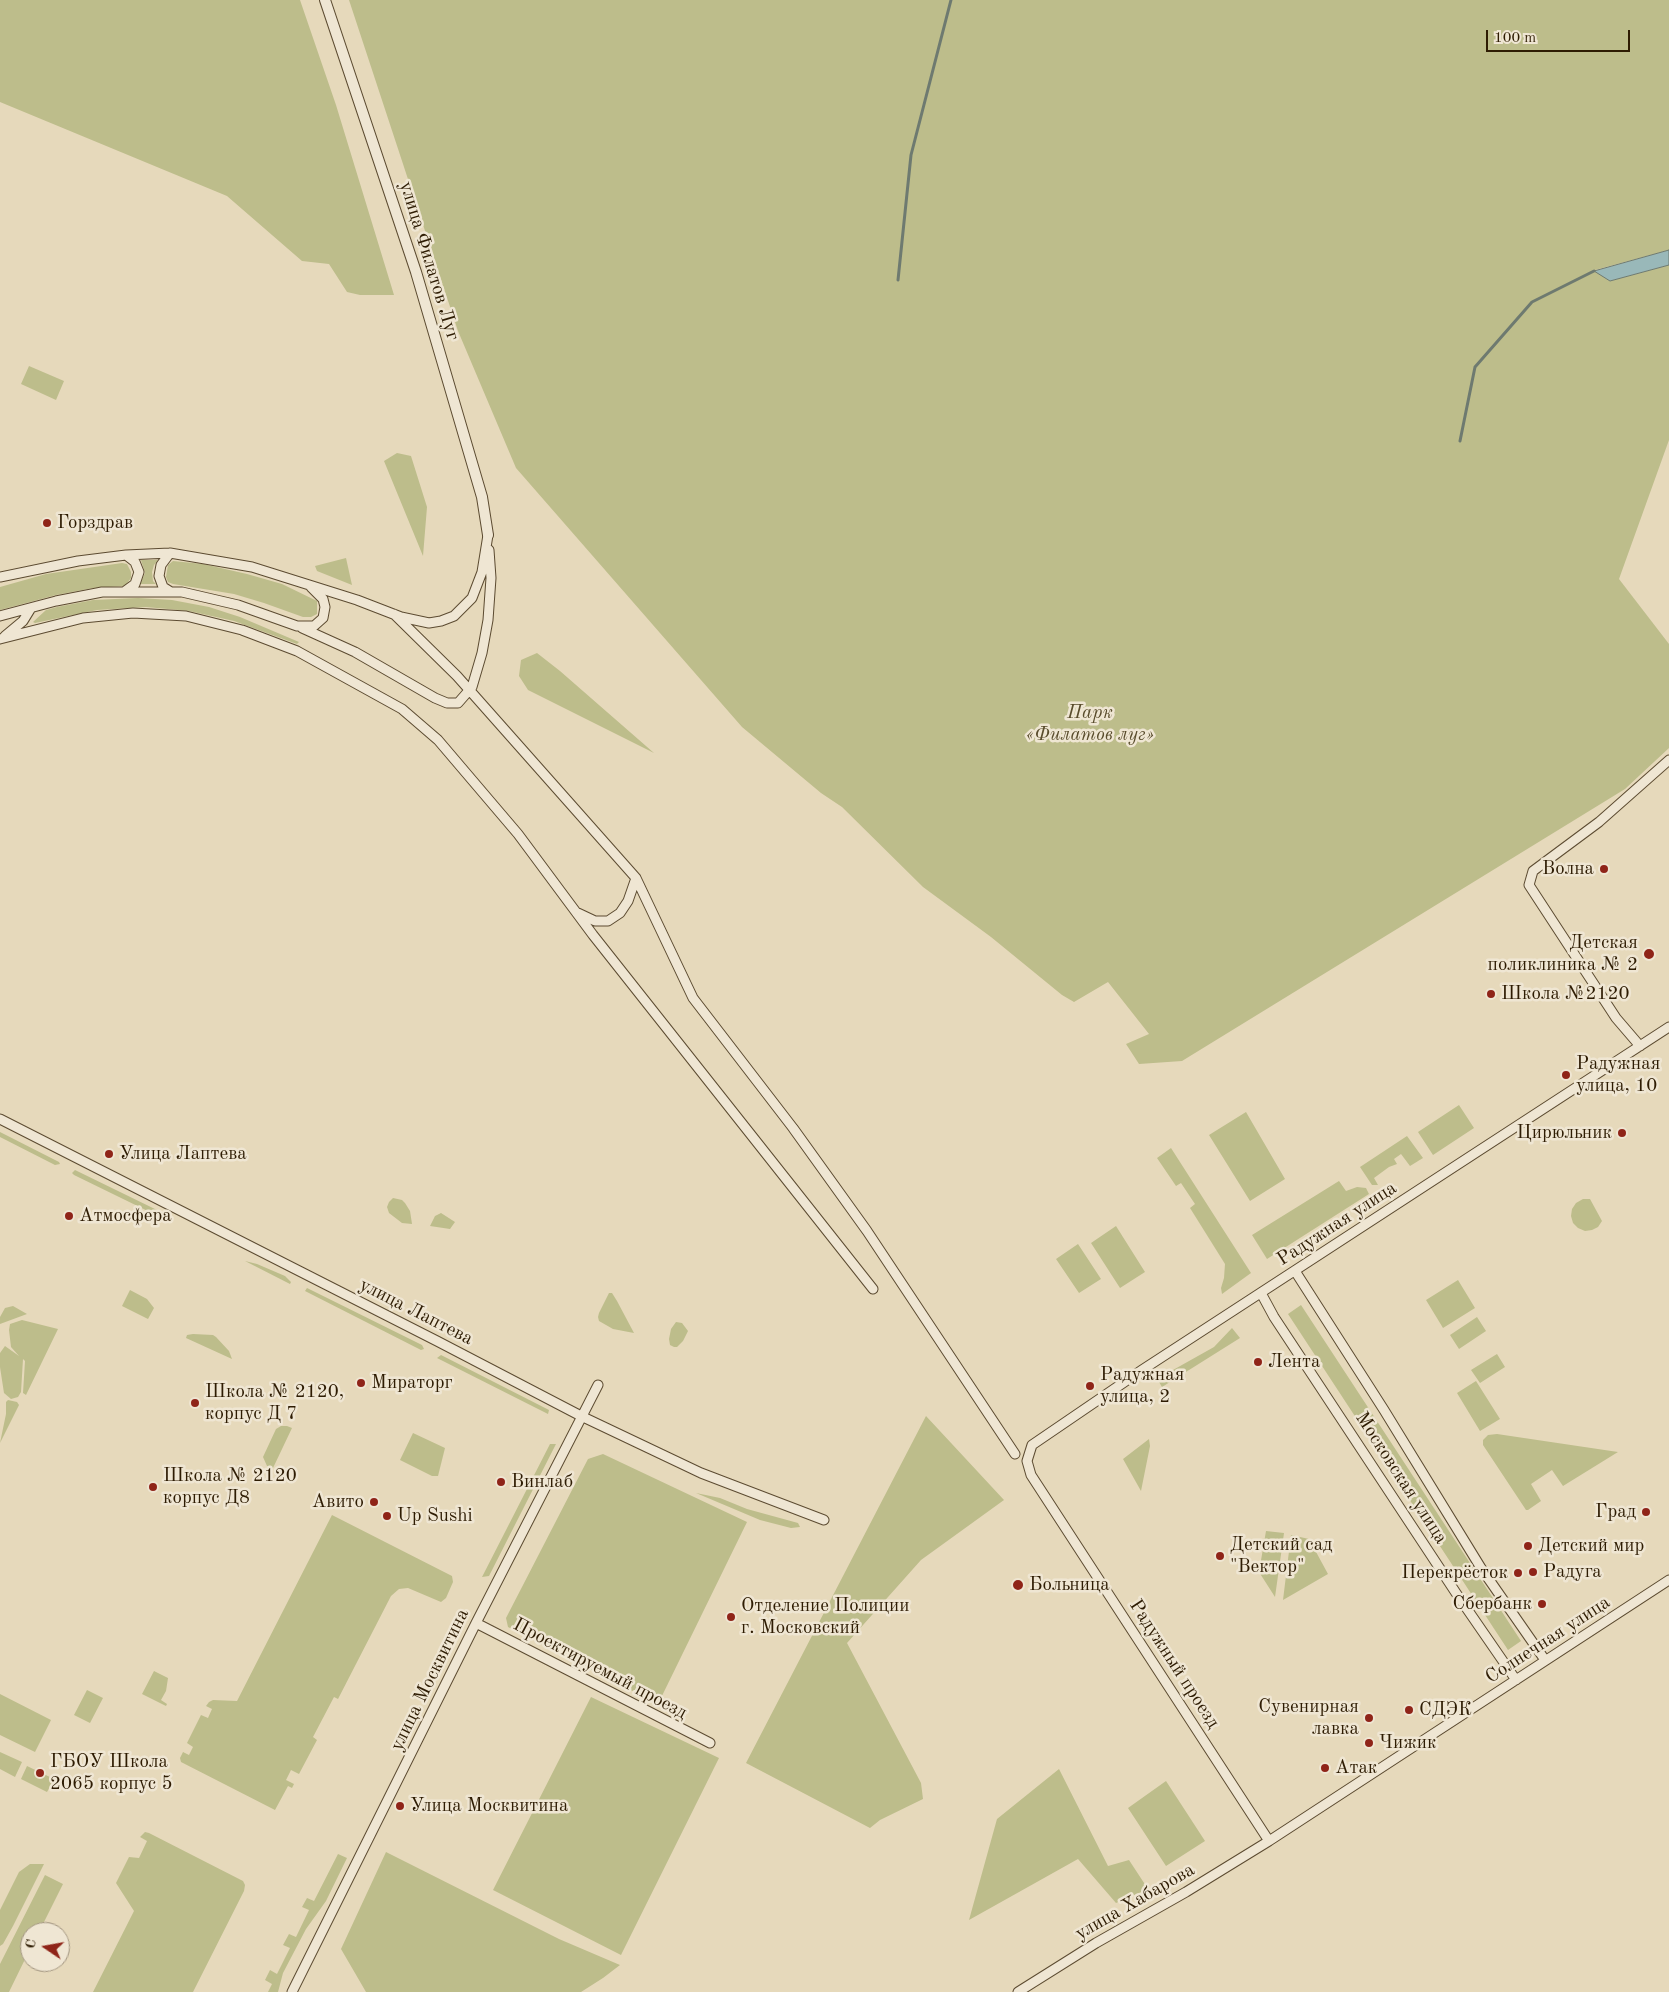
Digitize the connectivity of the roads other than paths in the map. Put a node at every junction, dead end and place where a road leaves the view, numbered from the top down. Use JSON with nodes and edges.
{"nodes":[{"id":1,"x":325,"y":0,"type":"edge"},
{"id":2,"x":488,"y":535,"type":"junction"},
{"id":3,"x":170,"y":553,"type":"junction"},
{"id":4,"x":126,"y":555,"type":"junction"},
{"id":5,"x":0,"y":577,"type":"edge"},
{"id":6,"x":311,"y":587,"type":"junction"},
{"id":7,"x":124,"y":592,"type":"junction"},
{"id":8,"x":170,"y":592,"type":"junction"},
{"id":9,"x":31,"y":608,"type":"junction"},
{"id":10,"x":394,"y":614,"type":"junction"},
{"id":11,"x":0,"y":616,"type":"edge"},
{"id":12,"x":298,"y":626,"type":"junction"},
{"id":13,"x":0,"y":639,"type":"edge"},
{"id":14,"x":1669,"y":760,"type":"edge"},
{"id":15,"x":636,"y":878,"type":"junction"},
{"id":16,"x":577,"y":913,"type":"junction"},
{"id":17,"x":1669,"y":1027,"type":"edge"},
{"id":18,"x":1640,"y":1046,"type":"junction"},
{"id":19,"x":0,"y":1119,"type":"edge"},
{"id":20,"x":1295,"y":1271,"type":"junction"},
{"id":21,"x":873,"y":1289,"type":"dead end"},
{"id":22,"x":1261,"y":1294,"type":"junction"},
{"id":23,"x":598,"y":1384,"type":"dead end"},
{"id":24,"x":581,"y":1416,"type":"junction"},
{"id":25,"x":1028,"y":1453,"type":"joint"},
{"id":26,"x":1014,"y":1454,"type":"dead end"},
{"id":27,"x":824,"y":1520,"type":"dead end"},
{"id":28,"x":1669,"y":1580,"type":"edge"},
{"id":29,"x":476,"y":1623,"type":"junction"},
{"id":30,"x":1545,"y":1660,"type":"junction"},
{"id":31,"x":1516,"y":1680,"type":"junction"},
{"id":32,"x":710,"y":1743,"type":"dead end"},
{"id":33,"x":1269,"y":1841,"type":"junction"},
{"id":34,"x":292,"y":1992,"type":"edge"},
{"id":35,"x":1018,"y":1992,"type":"edge"}],
"edges":[{"from":1,"to":2,"type":"street","name":"улица Филатов Луг"},
{"from":2,"to":10,"type":"street","name":"улица Филатов Луг"},
{"from":2,"to":12,"type":"street","name":"улица Филатов Луг"},
{"from":3,"to":4,"type":"street","name":"улица Филатов Луг"},
{"from":3,"to":6,"type":"street","name":"улица Филатов Луг"},
{"from":3,"to":8,"type":"street"},
{"from":4,"to":5,"type":"street","name":"улица Филатов Луг"},
{"from":4,"to":7,"type":"street"},
{"from":6,"to":10,"type":"street","name":"улица Филатов Луг"},
{"from":6,"to":12,"type":"street"},
{"from":7,"to":8,"type":"street"},
{"from":7,"to":9,"type":"street"},
{"from":8,"to":12,"type":"street"},
{"from":9,"to":11,"type":"street"},
{"from":9,"to":13,"type":"street"},
{"from":10,"to":15,"type":"street"},
{"from":13,"to":16,"type":"street"},
{"from":14,"to":18,"type":"street"},
{"from":15,"to":16,"type":"street"},
{"from":15,"to":26,"type":"street"},
{"from":16,"to":21,"type":"street"},
{"from":17,"to":18,"type":"street","name":"Радужная улица"},
{"from":18,"to":20,"type":"street","name":"Радужная улица"},
{"from":19,"to":24,"type":"street","name":"улица Лаптева"},
{"from":20,"to":22,"type":"street","name":"Радужная улица"},
{"from":20,"to":30,"type":"street","name":"Московская улица"},
{"from":22,"to":25,"type":"street","name":"Радужная улица"},
{"from":22,"to":31,"type":"street","name":"Московская улица"},
{"from":23,"to":24,"type":"street","name":"улица Москвитина"},
{"from":24,"to":27,"type":"street","name":"улица Лаптева"},
{"from":24,"to":29,"type":"street","name":"улица Москвитина"},
{"from":25,"to":33,"type":"street","name":"Радужный проезд"},
{"from":28,"to":30,"type":"street","name":"Солнечная улица"},
{"from":29,"to":32,"type":"street","name":"Проектируемый проезд"},
{"from":29,"to":34,"type":"street","name":"улица Москвитина"},
{"from":30,"to":31,"type":"street","name":"Солнечная улица"},
{"from":31,"to":33,"type":"street","name":"Солнечная улица"},
{"from":33,"to":35,"type":"street","name":"улица Хабарова"}]}
